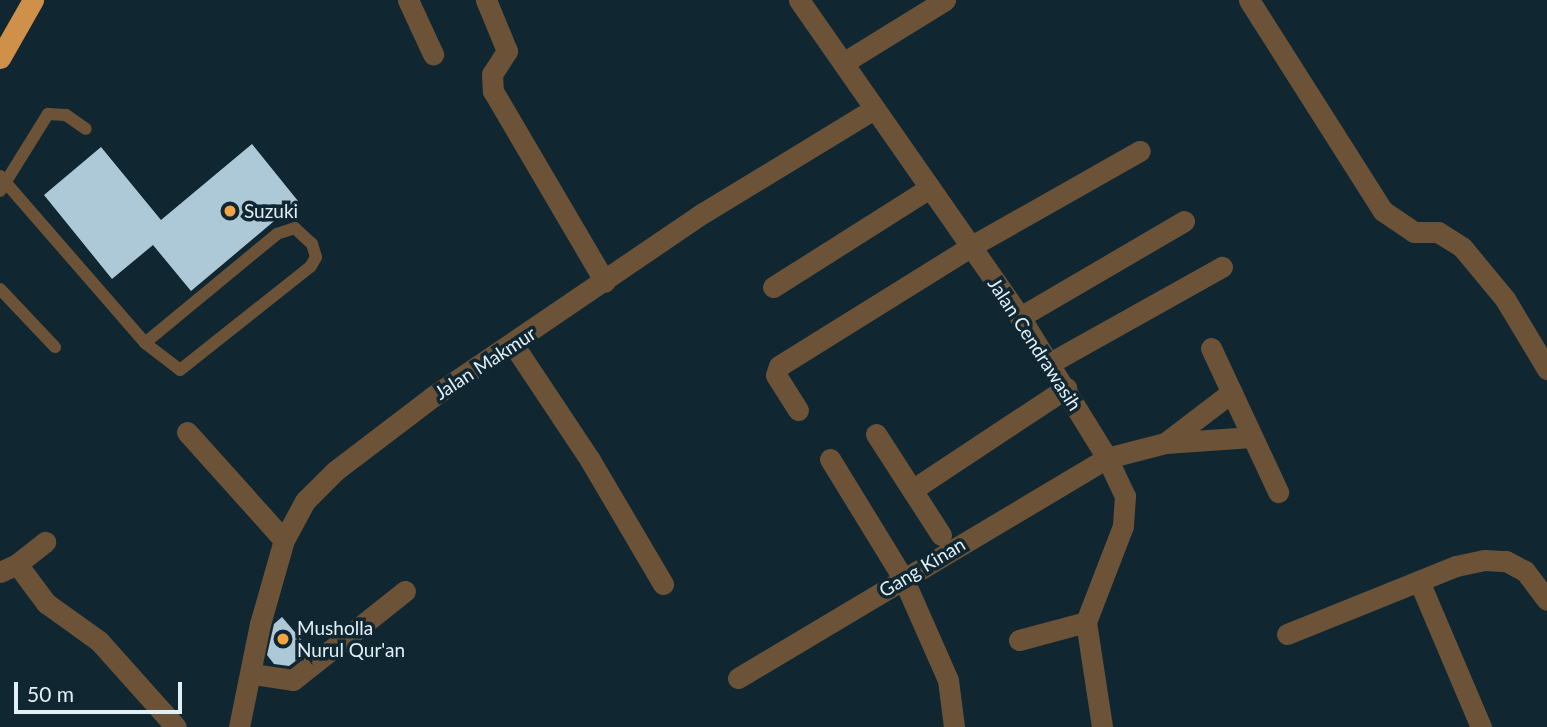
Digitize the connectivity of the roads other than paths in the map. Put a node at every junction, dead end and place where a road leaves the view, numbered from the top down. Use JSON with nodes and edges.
{"nodes":[{"id":1,"x":33,"y":0,"type":"edge"},
{"id":2,"x":408,"y":0,"type":"edge"},
{"id":3,"x":486,"y":0,"type":"edge"},
{"id":4,"x":799,"y":0,"type":"edge"},
{"id":5,"x":945,"y":0,"type":"edge"},
{"id":6,"x":1249,"y":0,"type":"edge"},
{"id":7,"x":433,"y":54,"type":"dead end"},
{"id":8,"x":0,"y":58,"type":"edge"},
{"id":9,"x":843,"y":64,"type":"junction"},
{"id":10,"x":874,"y":109,"type":"junction"},
{"id":11,"x":86,"y":129,"type":"dead end"},
{"id":12,"x":1140,"y":151,"type":"dead end"},
{"id":13,"x":2,"y":183,"type":"edge"},
{"id":14,"x":928,"y":189,"type":"junction"},
{"id":15,"x":1184,"y":221,"type":"dead end"},
{"id":16,"x":970,"y":247,"type":"junction"},
{"id":17,"x":1222,"y":267,"type":"dead end"},
{"id":18,"x":605,"y":282,"type":"junction"},
{"id":19,"x":773,"y":287,"type":"dead end"},
{"id":20,"x":0,"y":289,"type":"edge"},
{"id":21,"x":1020,"y":317,"type":"junction"},
{"id":22,"x":145,"y":343,"type":"junction"},
{"id":23,"x":513,"y":344,"type":"junction"},
{"id":24,"x":55,"y":347,"type":"dead end"},
{"id":25,"x":1211,"y":348,"type":"dead end"},
{"id":26,"x":1050,"y":363,"type":"junction"},
{"id":27,"x":1547,"y":369,"type":"edge"},
{"id":28,"x":1066,"y":388,"type":"junction"},
{"id":29,"x":1231,"y":392,"type":"junction"},
{"id":30,"x":798,"y":410,"type":"dead end"},
{"id":31,"x":187,"y":432,"type":"dead end"},
{"id":32,"x":876,"y":434,"type":"dead end"},
{"id":33,"x":1252,"y":437,"type":"junction"},
{"id":34,"x":1165,"y":443,"type":"junction"},
{"id":35,"x":1108,"y":458,"type":"junction"},
{"id":36,"x":830,"y":459,"type":"dead end"},
{"id":37,"x":912,"y":490,"type":"junction"},
{"id":38,"x":1278,"y":492,"type":"dead end"},
{"id":39,"x":941,"y":535,"type":"dead end"},
{"id":40,"x":284,"y":540,"type":"junction"},
{"id":41,"x":45,"y":542,"type":"dead end"},
{"id":42,"x":8,"y":568,"type":"edge"},
{"id":43,"x":903,"y":578,"type":"junction"},
{"id":44,"x":1419,"y":581,"type":"junction"},
{"id":45,"x":663,"y":584,"type":"dead end"},
{"id":46,"x":405,"y":591,"type":"dead end"},
{"id":47,"x":1547,"y":600,"type":"edge"},
{"id":48,"x":1086,"y":622,"type":"junction"},
{"id":49,"x":1287,"y":634,"type":"dead end"},
{"id":50,"x":1019,"y":640,"type":"dead end"},
{"id":51,"x":252,"y":674,"type":"junction"},
{"id":52,"x":738,"y":678,"type":"dead end"},
{"id":53,"x":176,"y":727,"type":"edge"},
{"id":54,"x":239,"y":727,"type":"edge"},
{"id":55,"x":954,"y":727,"type":"edge"},
{"id":56,"x":1102,"y":727,"type":"edge"},
{"id":57,"x":1481,"y":727,"type":"edge"}],
"edges":[{"from":1,"to":8,"type":"highway"},
{"from":2,"to":7,"type":"street"},
{"from":3,"to":18,"type":"street"},
{"from":4,"to":9,"type":"street","name":"Jalan Cendrawasih"},
{"from":5,"to":9,"type":"street"},
{"from":6,"to":27,"type":"street"},
{"from":9,"to":10,"type":"street","name":"Jalan Cendrawasih"},
{"from":10,"to":14,"type":"street","name":"Jalan Cendrawasih"},
{"from":10,"to":18,"type":"street","name":"Jalan Makmur"},
{"from":11,"to":13,"type":"lane"},
{"from":12,"to":16,"type":"street"},
{"from":13,"to":22,"type":"lane"},
{"from":14,"to":16,"type":"street","name":"Jalan Cendrawasih"},
{"from":14,"to":19,"type":"street"},
{"from":15,"to":21,"type":"street"},
{"from":16,"to":21,"type":"street","name":"Jalan Cendrawasih"},
{"from":16,"to":30,"type":"street"},
{"from":17,"to":26,"type":"street"},
{"from":18,"to":23,"type":"street","name":"Jalan Makmur"},
{"from":20,"to":24,"type":"lane"},
{"from":21,"to":26,"type":"street","name":"Jalan Cendrawasih"},
{"from":22,"to":22,"type":"lane"},
{"from":23,"to":40,"type":"street","name":"Jalan Makmur"},
{"from":23,"to":45,"type":"street"},
{"from":25,"to":29,"type":"street"},
{"from":26,"to":28,"type":"street","name":"Jalan Cendrawasih"},
{"from":28,"to":35,"type":"street","name":"Jalan Cendrawasih"},
{"from":28,"to":37,"type":"street"},
{"from":29,"to":33,"type":"street"},
{"from":29,"to":34,"type":"street"},
{"from":31,"to":40,"type":"street"},
{"from":32,"to":37,"type":"street"},
{"from":33,"to":34,"type":"street"},
{"from":33,"to":38,"type":"street"},
{"from":34,"to":35,"type":"street","name":"Gang Kinan"},
{"from":35,"to":43,"type":"street","name":"Gang Kinan"},
{"from":35,"to":48,"type":"street","name":"Jalan Cendrawasih"},
{"from":36,"to":43,"type":"street"},
{"from":37,"to":39,"type":"street"},
{"from":40,"to":51,"type":"street","name":"Jalan Makmur"},
{"from":41,"to":42,"type":"street"},
{"from":42,"to":53,"type":"street"},
{"from":43,"to":52,"type":"street","name":"Gang Kinan"},
{"from":43,"to":55,"type":"street"},
{"from":44,"to":47,"type":"street"},
{"from":44,"to":49,"type":"street"},
{"from":44,"to":57,"type":"street"},
{"from":46,"to":51,"type":"street"},
{"from":48,"to":50,"type":"street"},
{"from":48,"to":56,"type":"street","name":"Jalan Cendrawasih"},
{"from":51,"to":54,"type":"street","name":"Jalan Makmur"}]}
